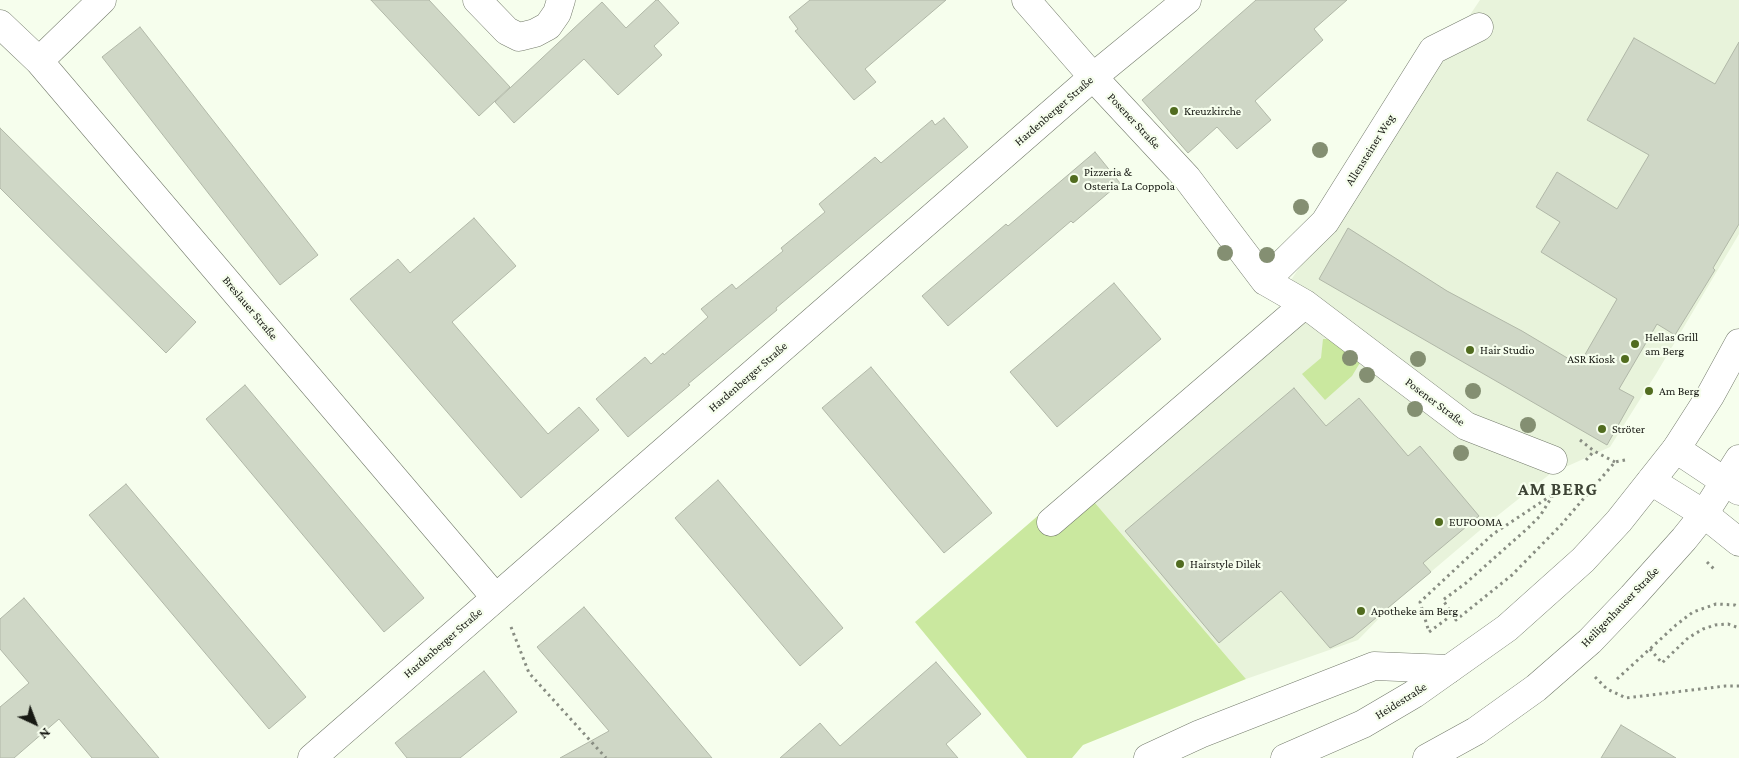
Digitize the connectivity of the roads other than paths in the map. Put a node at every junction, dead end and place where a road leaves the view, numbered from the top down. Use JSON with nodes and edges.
{"nodes":[{"id":1,"x":102,"y":0,"type":"edge"},
{"id":2,"x":477,"y":0,"type":"edge"},
{"id":3,"x":561,"y":0,"type":"edge"},
{"id":4,"x":1026,"y":0,"type":"edge"},
{"id":5,"x":1187,"y":0,"type":"edge"},
{"id":6,"x":0,"y":24,"type":"edge"},
{"id":7,"x":1479,"y":27,"type":"dead end"},
{"id":8,"x":39,"y":61,"type":"junction"},
{"id":9,"x":1093,"y":77,"type":"junction"},
{"id":10,"x":1265,"y":281,"type":"junction"},
{"id":11,"x":1305,"y":304,"type":"junction"},
{"id":12,"x":1739,"y":343,"type":"edge"},
{"id":13,"x":1676,"y":449,"type":"junction"},
{"id":14,"x":1739,"y":459,"type":"edge"},
{"id":15,"x":1553,"y":460,"type":"dead end"},
{"id":16,"x":1651,"y":482,"type":"junction"},
{"id":17,"x":1732,"y":486,"type":"edge"},
{"id":18,"x":1704,"y":514,"type":"junction"},
{"id":19,"x":1050,"y":522,"type":"dead end"},
{"id":20,"x":1739,"y":542,"type":"edge"},
{"id":21,"x":493,"y":599,"type":"junction"},
{"id":22,"x":1449,"y":669,"type":"junction"},
{"id":23,"x":312,"y":758,"type":"edge"},
{"id":24,"x":1148,"y":758,"type":"edge"},
{"id":25,"x":1287,"y":758,"type":"edge"},
{"id":26,"x":1427,"y":758,"type":"edge"}],
"edges":[{"from":1,"to":8,"type":"street"},
{"from":2,"to":3,"type":"street"},
{"from":4,"to":9,"type":"street","name":"Posener Straße"},
{"from":5,"to":9,"type":"street","name":"Hardenberger Straße"},
{"from":6,"to":8,"type":"street","name":"Breslauer Straße"},
{"from":7,"to":10,"type":"street","name":"Allensteiner Weg"},
{"from":8,"to":21,"type":"street","name":"Breslauer Straße"},
{"from":9,"to":10,"type":"street","name":"Posener Straße"},
{"from":9,"to":21,"type":"street","name":"Hardenberger Straße"},
{"from":10,"to":11,"type":"street","name":"Posener Straße"},
{"from":11,"to":15,"type":"street","name":"Posener Straße"},
{"from":11,"to":19,"type":"street"},
{"from":12,"to":13,"type":"street"},
{"from":13,"to":16,"type":"street"},
{"from":13,"to":17,"type":"street"},
{"from":14,"to":17,"type":"street","name":"Heiligenhauser Straße"},
{"from":16,"to":18,"type":"street"},
{"from":16,"to":22,"type":"street","name":"Heidestraße"},
{"from":17,"to":18,"type":"street","name":"Heiligenhauser Straße"},
{"from":18,"to":20,"type":"street"},
{"from":18,"to":26,"type":"street","name":"Heiligenhauser Straße"},
{"from":21,"to":23,"type":"street","name":"Hardenberger Straße"},
{"from":22,"to":24,"type":"street"},
{"from":22,"to":25,"type":"street","name":"Heidestraße"}]}
